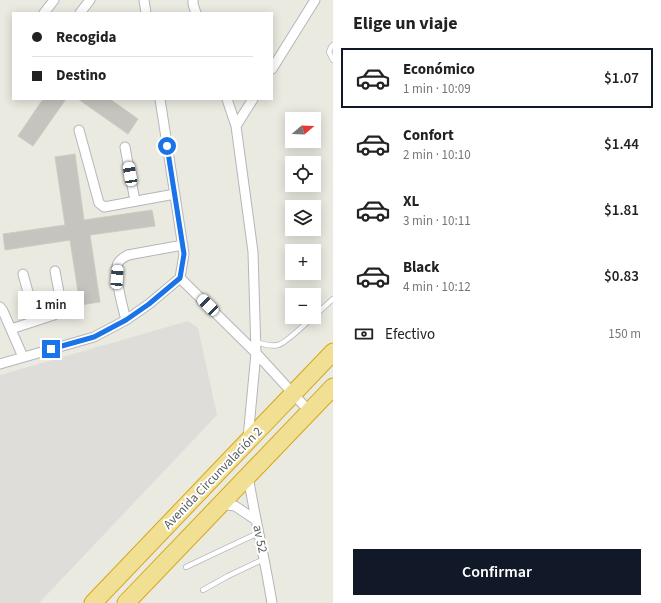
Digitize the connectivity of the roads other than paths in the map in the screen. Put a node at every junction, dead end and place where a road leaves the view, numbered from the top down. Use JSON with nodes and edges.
{"nodes":[{"id":1,"x":54,"y":0,"type":"edge"},
{"id":2,"x":90,"y":0,"type":"edge"},
{"id":3,"x":144,"y":0,"type":"edge"},
{"id":4,"x":193,"y":0,"type":"edge"},
{"id":5,"x":315,"y":0,"type":"edge"},
{"id":6,"x":45,"y":12,"type":"edge"},
{"id":7,"x":81,"y":12,"type":"edge"},
{"id":8,"x":146,"y":12,"type":"edge"},
{"id":9,"x":196,"y":12,"type":"edge"},
{"id":10,"x":333,"y":45,"type":"edge"},
{"id":11,"x":333,"y":60,"type":"edge"},
{"id":12,"x":273,"y":67,"type":"edge"},
{"id":13,"x":160,"y":100,"type":"edge"},
{"id":14,"x":226,"y":100,"type":"edge"},
{"id":15,"x":252,"y":100,"type":"edge"},
{"id":16,"x":236,"y":126,"type":"junction"},
{"id":17,"x":80,"y":130,"type":"dead end"},
{"id":18,"x":124,"y":147,"type":"dead end"},
{"id":19,"x":175,"y":194,"type":"junction"},
{"id":20,"x":134,"y":201,"type":"junction"},
{"id":21,"x":183,"y":245,"type":"junction"},
{"id":22,"x":55,"y":271,"type":"dead end"},
{"id":23,"x":24,"y":274,"type":"dead end"},
{"id":24,"x":180,"y":278,"type":"junction"},
{"id":25,"x":333,"y":299,"type":"edge"},
{"id":26,"x":0,"y":307,"type":"edge"},
{"id":27,"x":321,"y":309,"type":"edge"},
{"id":28,"x":126,"y":320,"type":"junction"},
{"id":29,"x":36,"y":321,"type":"junction"},
{"id":30,"x":304,"y":324,"type":"edge"},
{"id":31,"x":11,"y":329,"type":"junction"},
{"id":32,"x":256,"y":342,"type":"junction"},
{"id":33,"x":333,"y":352,"type":"edge"},
{"id":34,"x":256,"y":353,"type":"junction"},
{"id":35,"x":23,"y":357,"type":"junction"},
{"id":36,"x":0,"y":364,"type":"edge"},
{"id":37,"x":333,"y":387,"type":"edge"},
{"id":38,"x":293,"y":394,"type":"junction"},
{"id":39,"x":309,"y":411,"type":"junction"},
{"id":40,"x":248,"y":441,"type":"junction"},
{"id":41,"x":248,"y":476,"type":"junction"},
{"id":42,"x":220,"y":504,"type":"junction"},
{"id":43,"x":256,"y":520,"type":"junction"},
{"id":44,"x":258,"y":533,"type":"junction"},
{"id":45,"x":264,"y":560,"type":"junction"},
{"id":46,"x":186,"y":567,"type":"dead end"},
{"id":47,"x":203,"y":590,"type":"dead end"},
{"id":48,"x":93,"y":603,"type":"edge"},
{"id":49,"x":126,"y":603,"type":"edge"},
{"id":50,"x":272,"y":603,"type":"edge"}],
"edges":[{"from":1,"to":6,"type":"street"},
{"from":2,"to":7,"type":"street"},
{"from":3,"to":8,"type":"street"},
{"from":4,"to":9,"type":"street"},
{"from":5,"to":12,"type":"street"},
{"from":10,"to":11,"type":"lane"},
{"from":13,"to":19,"type":"street"},
{"from":14,"to":16,"type":"street"},
{"from":15,"to":16,"type":"street"},
{"from":16,"to":32,"type":"street"},
{"from":17,"to":20,"type":"street"},
{"from":18,"to":20,"type":"street"},
{"from":19,"to":20,"type":"street"},
{"from":19,"to":21,"type":"street"},
{"from":21,"to":24,"type":"street"},
{"from":21,"to":28,"type":"street"},
{"from":22,"to":29,"type":"street"},
{"from":23,"to":29,"type":"street"},
{"from":24,"to":28,"type":"street"},
{"from":24,"to":34,"type":"street"},
{"from":25,"to":27,"type":"lane"},
{"from":26,"to":31,"type":"street"},
{"from":28,"to":35,"type":"street"},
{"from":29,"to":31,"type":"street"},
{"from":30,"to":32,"type":"lane"},
{"from":31,"to":35,"type":"street"},
{"from":32,"to":34,"type":"street"},
{"from":33,"to":38,"type":"highway","name":"Avenida Circunvalación 2"},
{"from":34,"to":38,"type":"street"},
{"from":34,"to":40,"type":"street"},
{"from":35,"to":36,"type":"street"},
{"from":37,"to":39,"type":"highway","name":"Avenida Circunvalación 2"},
{"from":38,"to":39,"type":"street"},
{"from":38,"to":40,"type":"highway","name":"Avenida Circunvalación 2"},
{"from":39,"to":41,"type":"highway","name":"Avenida Circunvalación 2"},
{"from":40,"to":48,"type":"highway","name":"Avenida Circunvalación 2"},
{"from":41,"to":42,"type":"highway","name":"Avenida Circunvalación 2"},
{"from":41,"to":43,"type":"street","name":"av 52"},
{"from":42,"to":43,"type":"street"},
{"from":42,"to":49,"type":"highway","name":"Avenida Circunvalación 2"},
{"from":43,"to":44,"type":"street","name":"av 52"},
{"from":44,"to":45,"type":"street","name":"av 52"},
{"from":44,"to":46,"type":"lane"},
{"from":45,"to":47,"type":"lane"},
{"from":45,"to":50,"type":"street","name":"av 52"}]}
